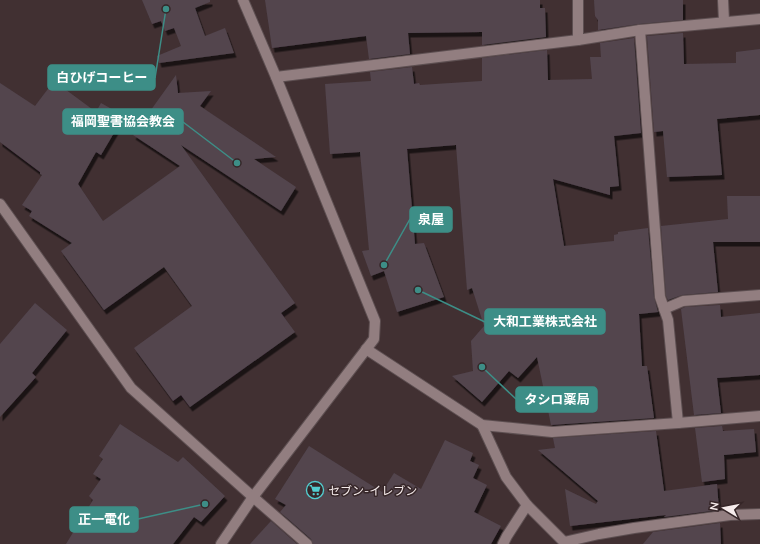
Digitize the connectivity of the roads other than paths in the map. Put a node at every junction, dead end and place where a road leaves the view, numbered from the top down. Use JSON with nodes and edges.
{"nodes":[{"id":1,"x":243,"y":0,"type":"edge"},
{"id":2,"x":578,"y":0,"type":"edge"},
{"id":3,"x":723,"y":0,"type":"edge"},
{"id":4,"x":760,"y":19,"type":"edge"},
{"id":5,"x":724,"y":21,"type":"junction"},
{"id":6,"x":640,"y":30,"type":"junction"},
{"id":7,"x":578,"y":40,"type":"junction"},
{"id":8,"x":276,"y":77,"type":"junction"},
{"id":9,"x":0,"y":204,"type":"edge"},
{"id":10,"x":760,"y":295,"type":"edge"},
{"id":11,"x":664,"y":309,"type":"junction"},
{"id":12,"x":366,"y":349,"type":"junction"},
{"id":13,"x":760,"y":416,"type":"edge"},
{"id":14,"x":678,"y":423,"type":"junction"},
{"id":15,"x":482,"y":424,"type":"junction"},
{"id":16,"x":253,"y":497,"type":"junction"},
{"id":17,"x":527,"y":505,"type":"junction"},
{"id":18,"x":760,"y":514,"type":"edge"},
{"id":19,"x":565,"y":543,"type":"edge"},
{"id":20,"x":221,"y":544,"type":"edge"},
{"id":21,"x":307,"y":544,"type":"edge"},
{"id":22,"x":503,"y":544,"type":"edge"}],
"edges":[{"from":1,"to":8,"type":"street"},
{"from":2,"to":7,"type":"street"},
{"from":3,"to":5,"type":"street"},
{"from":4,"to":5,"type":"street"},
{"from":5,"to":6,"type":"street"},
{"from":6,"to":7,"type":"street"},
{"from":6,"to":11,"type":"street"},
{"from":7,"to":8,"type":"street"},
{"from":8,"to":12,"type":"street"},
{"from":9,"to":16,"type":"street"},
{"from":10,"to":11,"type":"street"},
{"from":11,"to":14,"type":"street"},
{"from":12,"to":15,"type":"street"},
{"from":12,"to":16,"type":"street"},
{"from":13,"to":14,"type":"street"},
{"from":14,"to":15,"type":"street"},
{"from":15,"to":17,"type":"street"},
{"from":16,"to":20,"type":"street"},
{"from":16,"to":21,"type":"street"},
{"from":17,"to":19,"type":"street"},
{"from":17,"to":22,"type":"street"},
{"from":18,"to":19,"type":"street"}]}
